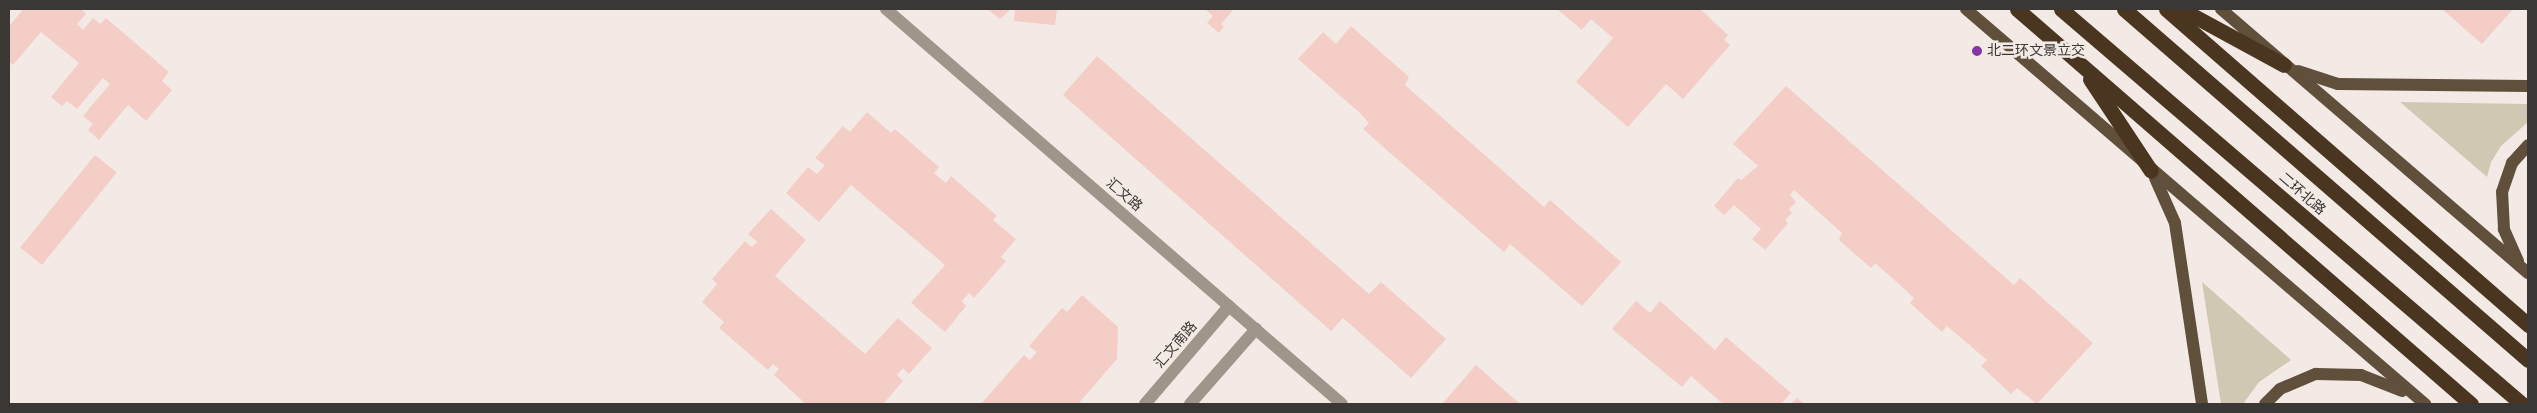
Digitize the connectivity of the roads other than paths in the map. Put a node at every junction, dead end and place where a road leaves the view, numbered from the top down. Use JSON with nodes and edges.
{"nodes":[{"id":1,"x":886,"y":9,"type":"edge"},
{"id":2,"x":1966,"y":9,"type":"edge"},
{"id":3,"x":2017,"y":9,"type":"edge"},
{"id":4,"x":2061,"y":9,"type":"edge"},
{"id":5,"x":2124,"y":9,"type":"edge"},
{"id":6,"x":2166,"y":9,"type":"edge"},
{"id":7,"x":2181,"y":9,"type":"edge"},
{"id":8,"x":2221,"y":9,"type":"edge"},
{"id":9,"x":2078,"y":61,"type":"junction"},
{"id":10,"x":2284,"y":65,"type":"junction"},
{"id":11,"x":2528,"y":86,"type":"edge"},
{"id":12,"x":2528,"y":145,"type":"edge"},
{"id":13,"x":2151,"y":171,"type":"junction"},
{"id":14,"x":2528,"y":273,"type":"edge"},
{"id":15,"x":1229,"y":306,"type":"junction"},
{"id":16,"x":2528,"y":325,"type":"edge"},
{"id":17,"x":1256,"y":329,"type":"junction"},
{"id":18,"x":2528,"y":360,"type":"edge"},
{"id":19,"x":2520,"y":403,"type":"edge"},
{"id":20,"x":1145,"y":404,"type":"edge"},
{"id":21,"x":1190,"y":404,"type":"edge"},
{"id":22,"x":1342,"y":404,"type":"edge"},
{"id":23,"x":2202,"y":404,"type":"edge"},
{"id":24,"x":2265,"y":404,"type":"edge"},
{"id":25,"x":2424,"y":404,"type":"edge"},
{"id":26,"x":2471,"y":404,"type":"edge"}],
"edges":[{"from":1,"to":15,"type":"street","name":"汇文路"},
{"from":2,"to":13,"type":"main road"},
{"from":3,"to":9,"type":"highway"},
{"from":4,"to":19,"type":"highway","name":"二环北路"},
{"from":5,"to":18,"type":"highway","name":"二环北路"},
{"from":6,"to":16,"type":"highway"},
{"from":7,"to":10,"type":"highway"},
{"from":8,"to":10,"type":"main road"},
{"from":9,"to":13,"type":"highway"},
{"from":9,"to":26,"type":"highway"},
{"from":10,"to":11,"type":"main road"},
{"from":10,"to":14,"type":"main road"},
{"from":12,"to":14,"type":"main road"},
{"from":13,"to":23,"type":"main road"},
{"from":13,"to":25,"type":"main road"},
{"from":15,"to":17,"type":"street","name":"汇文路"},
{"from":15,"to":20,"type":"street","name":"汇文南路"},
{"from":17,"to":21,"type":"street"},
{"from":17,"to":22,"type":"street","name":"汇文路"},
{"from":24,"to":25,"type":"main road"}]}
